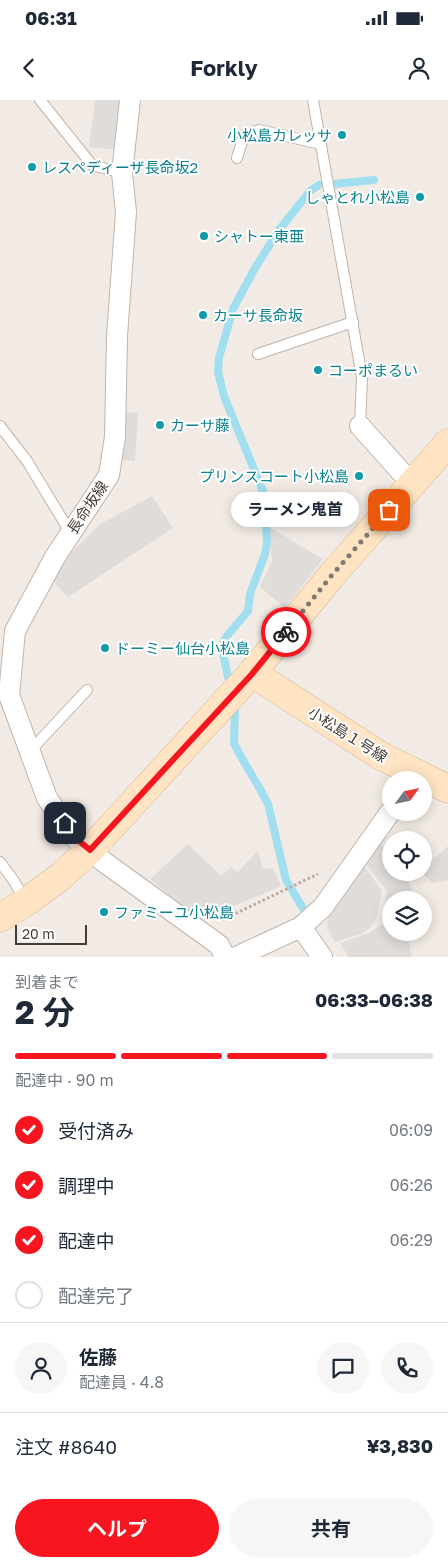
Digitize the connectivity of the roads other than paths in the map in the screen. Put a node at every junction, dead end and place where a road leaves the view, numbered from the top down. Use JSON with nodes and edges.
{"nodes":[{"id":1,"x":40,"y":100,"type":"edge"},
{"id":2,"x":130,"y":100,"type":"edge"},
{"id":3,"x":313,"y":100,"type":"edge"},
{"id":4,"x":321,"y":144,"type":"junction"},
{"id":5,"x":237,"y":158,"type":"dead end"},
{"id":6,"x":122,"y":173,"type":"junction"},
{"id":7,"x":353,"y":322,"type":"junction"},
{"id":8,"x":258,"y":354,"type":"dead end"},
{"id":9,"x":0,"y":426,"type":"edge"},
{"id":10,"x":360,"y":426,"type":"joint"},
{"id":11,"x":448,"y":443,"type":"edge"},
{"id":12,"x":412,"y":484,"type":"junction"},
{"id":13,"x":70,"y":532,"type":"junction"},
{"id":14,"x":252,"y":674,"type":"junction"},
{"id":15,"x":87,"y":690,"type":"dead end"},
{"id":16,"x":5,"y":694,"type":"edge"},
{"id":17,"x":30,"y":751,"type":"junction"},
{"id":18,"x":405,"y":771,"type":"edge"},
{"id":19,"x":432,"y":782,"type":"edge"},
{"id":20,"x":445,"y":785,"type":"edge"},
{"id":21,"x":384,"y":821,"type":"edge"},
{"id":22,"x":90,"y":850,"type":"junction"},
{"id":23,"x":0,"y":862,"type":"edge"},
{"id":24,"x":26,"y":902,"type":"junction"},
{"id":25,"x":0,"y":918,"type":"edge"},
{"id":26,"x":301,"y":927,"type":"junction"},
{"id":27,"x":225,"y":957,"type":"edge"},
{"id":28,"x":236,"y":957,"type":"edge"},
{"id":29,"x":322,"y":957,"type":"edge"}],
"edges":[{"from":1,"to":6,"type":"lane"},
{"from":2,"to":6,"type":"street","name":"長命坂線"},
{"from":3,"to":4,"type":"lane"},
{"from":4,"to":5,"type":"lane"},
{"from":4,"to":7,"type":"lane"},
{"from":6,"to":13,"type":"street","name":"長命坂線"},
{"from":7,"to":8,"type":"lane"},
{"from":7,"to":10,"type":"lane"},
{"from":9,"to":13,"type":"lane"},
{"from":10,"to":12,"type":"street"},
{"from":11,"to":12,"type":"street"},
{"from":12,"to":14,"type":"street"},
{"from":13,"to":16,"type":"street","name":"長命坂線"},
{"from":14,"to":18,"type":"street","name":"小松島１号線"},
{"from":14,"to":22,"type":"street"},
{"from":15,"to":17,"type":"lane"},
{"from":16,"to":17,"type":"street","name":"長命坂線"},
{"from":17,"to":22,"type":"street","name":"長命坂線"},
{"from":19,"to":20,"type":"street","name":"小松島１号線"},
{"from":21,"to":26,"type":"street"},
{"from":22,"to":24,"type":"street"},
{"from":22,"to":27,"type":"street","name":"長命坂線"},
{"from":23,"to":24,"type":"lane"},
{"from":24,"to":25,"type":"street"},
{"from":26,"to":28,"type":"street"},
{"from":26,"to":29,"type":"street"}]}
